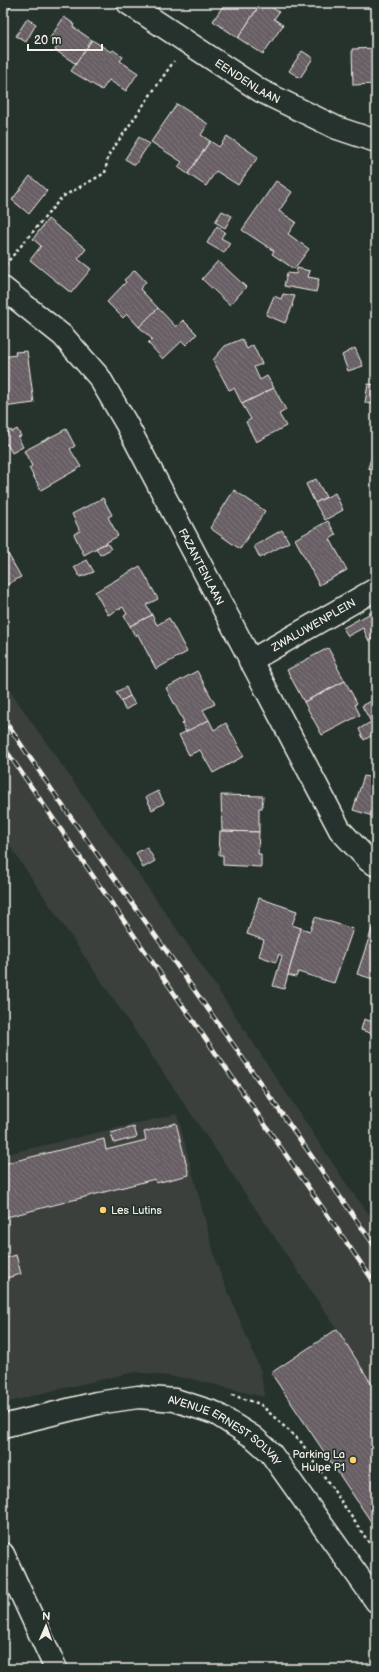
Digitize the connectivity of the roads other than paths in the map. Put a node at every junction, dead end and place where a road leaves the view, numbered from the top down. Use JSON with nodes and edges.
{"nodes":[{"id":1,"x":128,"y":3,"type":"edge"},
{"id":2,"x":376,"y":141,"type":"edge"},
{"id":3,"x":3,"y":288,"type":"edge"},
{"id":4,"x":376,"y":589,"type":"edge"},
{"id":5,"x":250,"y":661,"type":"junction"},
{"id":6,"x":376,"y":865,"type":"edge"},
{"id":7,"x":3,"y":1426,"type":"edge"},
{"id":8,"x":3,"y":1554,"type":"edge"},
{"id":9,"x":376,"y":1601,"type":"edge"},
{"id":10,"x":56,"y":1669,"type":"edge"}],
"edges":[{"from":1,"to":2,"type":"street","name":"EENDENLAAN"},
{"from":3,"to":5,"type":"street","name":"FAZANTENLAAN"},
{"from":4,"to":5,"type":"street","name":"ZWALUWENPLEIN"},
{"from":5,"to":6,"type":"street","name":"FAZANTENLAAN"},
{"from":7,"to":9,"type":"street","name":"AVENUE ERNEST SOLVAY"},
{"from":8,"to":10,"type":"street"}]}
